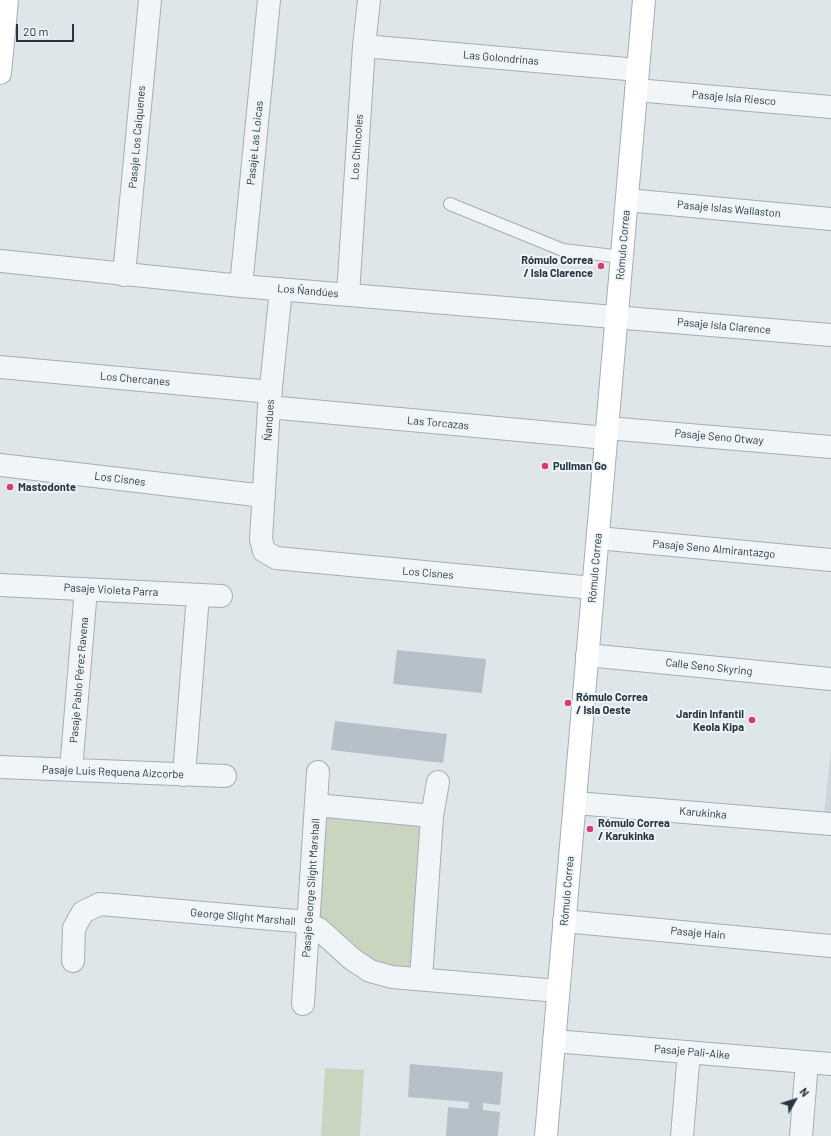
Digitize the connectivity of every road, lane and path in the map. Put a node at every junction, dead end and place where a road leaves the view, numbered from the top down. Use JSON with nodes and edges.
{"nodes":[{"id":1,"x":7,"y":0,"type":"edge"},
{"id":2,"x":150,"y":0,"type":"edge"},
{"id":3,"x":269,"y":0,"type":"edge"},
{"id":4,"x":369,"y":0,"type":"edge"},
{"id":5,"x":644,"y":0,"type":"edge"},
{"id":6,"x":364,"y":46,"type":"junction"},
{"id":7,"x":0,"y":73,"type":"edge"},
{"id":8,"x":637,"y":80,"type":"junction"},
{"id":9,"x":831,"y":107,"type":"edge"},
{"id":10,"x":627,"y":200,"type":"junction"},
{"id":11,"x":450,"y":204,"type":"dead end"},
{"id":12,"x":831,"y":219,"type":"edge"},
{"id":13,"x":622,"y":256,"type":"junction"},
{"id":14,"x":0,"y":261,"type":"edge"},
{"id":15,"x":124,"y":275,"type":"junction"},
{"id":16,"x":241,"y":286,"type":"junction"},
{"id":17,"x":281,"y":289,"type":"junction"},
{"id":18,"x":348,"y":295,"type":"junction"},
{"id":19,"x":617,"y":317,"type":"junction"},
{"id":20,"x":831,"y":335,"type":"edge"},
{"id":21,"x":0,"y":367,"type":"edge"},
{"id":22,"x":270,"y":400,"type":"junction"},
{"id":23,"x":607,"y":433,"type":"junction"},
{"id":24,"x":831,"y":447,"type":"edge"},
{"id":25,"x":0,"y":465,"type":"edge"},
{"id":26,"x":264,"y":496,"type":"junction"},
{"id":27,"x":598,"y":538,"type":"junction"},
{"id":28,"x":264,"y":551,"type":"joint"},
{"id":29,"x":831,"y":560,"type":"edge"},
{"id":30,"x":0,"y":585,"type":"edge"},
{"id":31,"x":593,"y":588,"type":"junction"},
{"id":32,"x":86,"y":589,"type":"junction"},
{"id":33,"x":198,"y":595,"type":"junction"},
{"id":34,"x":221,"y":596,"type":"dead end"},
{"id":35,"x":588,"y":655,"type":"junction"},
{"id":36,"x":831,"y":679,"type":"edge"},
{"id":37,"x":0,"y":767,"type":"edge"},
{"id":38,"x":71,"y":770,"type":"junction"},
{"id":39,"x":318,"y":772,"type":"dead end"},
{"id":40,"x":184,"y":775,"type":"junction"},
{"id":41,"x":225,"y":776,"type":"dead end"},
{"id":42,"x":438,"y":782,"type":"dead end"},
{"id":43,"x":575,"y":803,"type":"junction"},
{"id":44,"x":316,"y":805,"type":"junction"},
{"id":45,"x":432,"y":816,"type":"junction"},
{"id":46,"x":831,"y":824,"type":"edge"},
{"id":47,"x":564,"y":921,"type":"junction"},
{"id":48,"x":309,"y":924,"type":"junction"},
{"id":49,"x":831,"y":946,"type":"edge"},
{"id":50,"x":73,"y":961,"type":"dead end"},
{"id":51,"x":421,"y":979,"type":"junction"},
{"id":52,"x":558,"y":991,"type":"junction"},
{"id":53,"x":303,"y":1004,"type":"dead end"},
{"id":54,"x":554,"y":1041,"type":"junction"},
{"id":55,"x":689,"y":1052,"type":"junction"},
{"id":56,"x":807,"y":1062,"type":"junction"},
{"id":57,"x":831,"y":1064,"type":"edge"},
{"id":58,"x":546,"y":1136,"type":"edge"},
{"id":59,"x":682,"y":1136,"type":"edge"},
{"id":60,"x":801,"y":1136,"type":"edge"}],
"edges":[{"from":1,"to":7,"type":"street"},
{"from":2,"to":15,"type":"street","name":"Pasaje Los Caiquenes"},
{"from":3,"to":16,"type":"street","name":"Pasaje Las Loicas"},
{"from":4,"to":6,"type":"street","name":"Los Chincoles"},
{"from":5,"to":8,"type":"street","name":"Rómulo Correa"},
{"from":6,"to":8,"type":"street","name":"Las Golondrinas"},
{"from":6,"to":18,"type":"street","name":"Los Chincoles"},
{"from":8,"to":9,"type":"street","name":"Pasaje Isla Riesco"},
{"from":8,"to":10,"type":"street","name":"Rómulo Correa"},
{"from":10,"to":12,"type":"street","name":"Pasaje Islas Wallaston"},
{"from":10,"to":13,"type":"street","name":"Rómulo Correa"},
{"from":11,"to":13,"type":"lane"},
{"from":13,"to":19,"type":"street","name":"Rómulo Correa"},
{"from":14,"to":15,"type":"street","name":"Los Ñandúes"},
{"from":15,"to":16,"type":"street","name":"Los Ñandúes"},
{"from":16,"to":17,"type":"street","name":"Los Ñandúes"},
{"from":17,"to":18,"type":"street","name":"Los Ñandúes"},
{"from":17,"to":22,"type":"street","name":"Ñandues"},
{"from":18,"to":19,"type":"street","name":"Los Ñandúes"},
{"from":19,"to":20,"type":"street","name":"Pasaje Isla Clarence"},
{"from":19,"to":23,"type":"street","name":"Rómulo Correa"},
{"from":21,"to":22,"type":"street","name":"Los Chercanes"},
{"from":22,"to":23,"type":"street","name":"Las Torcazas"},
{"from":22,"to":26,"type":"street","name":"Ñandues"},
{"from":23,"to":24,"type":"street","name":"Pasaje Seno Otway"},
{"from":23,"to":27,"type":"street","name":"Rómulo Correa"},
{"from":25,"to":26,"type":"street","name":"Los Cisnes"},
{"from":26,"to":28,"type":"street","name":"Ñandues"},
{"from":27,"to":29,"type":"street","name":"Pasaje Seno Almirantazgo"},
{"from":27,"to":31,"type":"street","name":"Rómulo Correa"},
{"from":28,"to":31,"type":"street","name":"Los Cisnes"},
{"from":30,"to":32,"type":"street","name":"Pasaje Violeta Parra"},
{"from":31,"to":35,"type":"street","name":"Rómulo Correa"},
{"from":32,"to":33,"type":"street","name":"Pasaje Violeta Parra"},
{"from":32,"to":38,"type":"street","name":"Pasaje Pablo Pérez Ravena"},
{"from":33,"to":34,"type":"street","name":"Pasaje Violeta Parra"},
{"from":33,"to":40,"type":"street"},
{"from":35,"to":36,"type":"street","name":"Calle Seno Skyring"},
{"from":35,"to":43,"type":"street","name":"Rómulo Correa"},
{"from":37,"to":38,"type":"street","name":"Pasaje Luis Requena Aizcorbe"},
{"from":38,"to":40,"type":"street","name":"Pasaje Luis Requena Aizcorbe"},
{"from":39,"to":44,"type":"street","name":"Pasaje George Slight Marshall"},
{"from":40,"to":41,"type":"street","name":"Pasaje Luis Requena Aizcorbe"},
{"from":42,"to":45,"type":"street"},
{"from":43,"to":46,"type":"street","name":"Karukinka"},
{"from":43,"to":47,"type":"street","name":"Rómulo Correa"},
{"from":44,"to":45,"type":"street"},
{"from":44,"to":48,"type":"street","name":"Pasaje George Slight Marshall"},
{"from":45,"to":51,"type":"street"},
{"from":47,"to":49,"type":"street","name":"Pasaje Hain"},
{"from":47,"to":52,"type":"street","name":"Rómulo Correa"},
{"from":48,"to":50,"type":"street","name":"George Slight Marshall"},
{"from":48,"to":51,"type":"street","name":"George Slight Marshall"},
{"from":48,"to":53,"type":"street","name":"Pasaje George Slight Marshall"},
{"from":51,"to":52,"type":"street","name":"George Slight Marshall"},
{"from":52,"to":54,"type":"street","name":"Rómulo Correa"},
{"from":54,"to":55,"type":"street","name":"Pasaje Pali-Aike"},
{"from":54,"to":58,"type":"street","name":"Rómulo Correa"},
{"from":55,"to":56,"type":"street","name":"Pasaje Pali-Aike"},
{"from":55,"to":59,"type":"street"},
{"from":56,"to":57,"type":"street","name":"Pasaje Pali-Aike"},
{"from":56,"to":60,"type":"street"}]}
